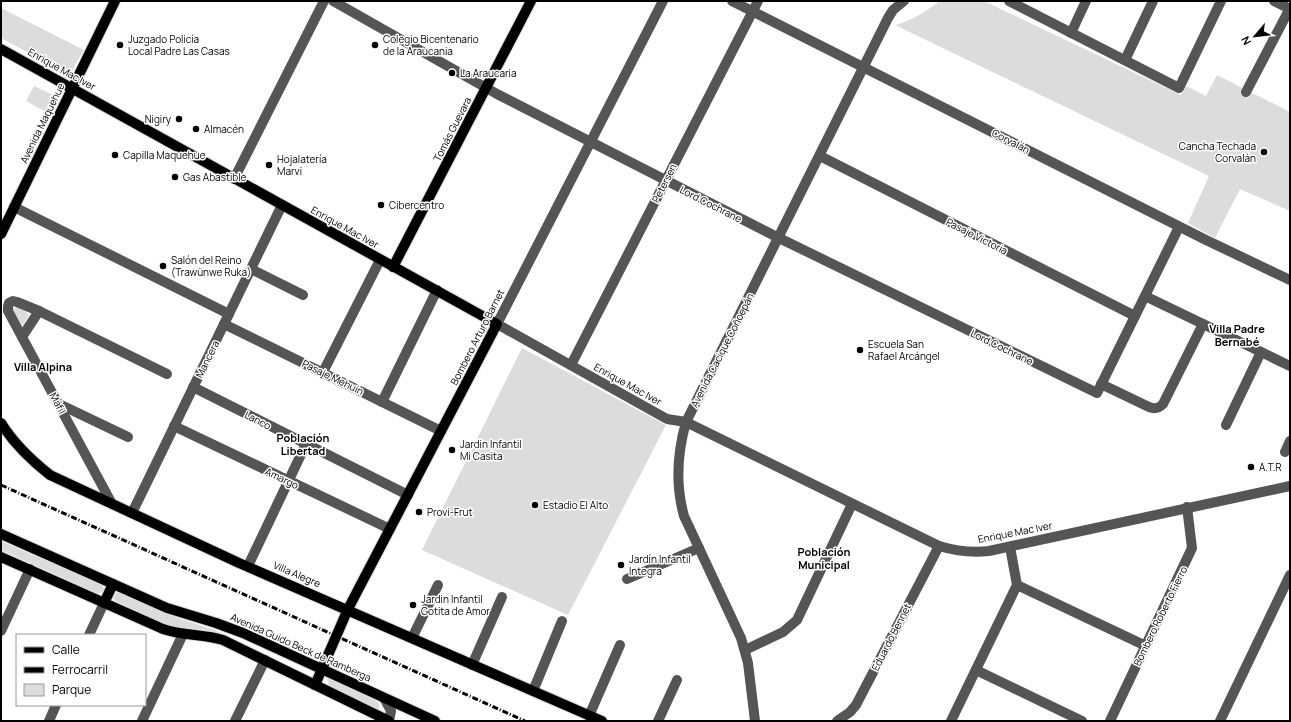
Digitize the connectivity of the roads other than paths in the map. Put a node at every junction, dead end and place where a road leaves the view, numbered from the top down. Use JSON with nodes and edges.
{"nodes":[{"id":1,"x":114,"y":1,"type":"edge"},
{"id":2,"x":324,"y":1,"type":"edge"},
{"id":3,"x":333,"y":1,"type":"edge"},
{"id":4,"x":531,"y":1,"type":"edge"},
{"id":5,"x":663,"y":1,"type":"edge"},
{"id":6,"x":732,"y":1,"type":"edge"},
{"id":7,"x":758,"y":1,"type":"edge"},
{"id":8,"x":904,"y":1,"type":"edge"},
{"id":9,"x":1009,"y":1,"type":"edge"},
{"id":10,"x":1086,"y":1,"type":"edge"},
{"id":11,"x":1153,"y":1,"type":"edge"},
{"id":12,"x":1221,"y":1,"type":"edge"},
{"id":13,"x":1274,"y":1,"type":"edge"},
{"id":14,"x":1290,"y":9,"type":"edge"},
{"id":15,"x":753,"y":12,"type":"junction"},
{"id":16,"x":1071,"y":33,"type":"junction"},
{"id":17,"x":1,"y":49,"type":"edge"},
{"id":18,"x":1125,"y":60,"type":"junction"},
{"id":19,"x":864,"y":68,"type":"junction"},
{"id":20,"x":486,"y":88,"type":"junction"},
{"id":21,"x":72,"y":89,"type":"junction"},
{"id":22,"x":1246,"y":92,"type":"dead end"},
{"id":23,"x":590,"y":142,"type":"junction"},
{"id":24,"x":820,"y":156,"type":"junction"},
{"id":25,"x":234,"y":179,"type":"junction"},
{"id":26,"x":666,"y":180,"type":"junction"},
{"id":27,"x":282,"y":205,"type":"junction"},
{"id":28,"x":14,"y":207,"type":"junction"},
{"id":29,"x":1179,"y":226,"type":"junction"},
{"id":30,"x":1,"y":234,"type":"edge"},
{"id":31,"x":779,"y":238,"type":"junction"},
{"id":32,"x":380,"y":260,"type":"junction"},
{"id":33,"x":393,"y":267,"type":"junction"},
{"id":34,"x":251,"y":269,"type":"junction"},
{"id":35,"x":1290,"y":280,"type":"edge"},
{"id":36,"x":437,"y":290,"type":"junction"},
{"id":37,"x":304,"y":295,"type":"dead end"},
{"id":38,"x":1145,"y":296,"type":"junction"},
{"id":39,"x":39,"y":311,"type":"junction"},
{"id":40,"x":229,"y":314,"type":"junction"},
{"id":41,"x":1135,"y":316,"type":"junction"},
{"id":42,"x":224,"y":324,"type":"junction"},
{"id":43,"x":497,"y":324,"type":"junction"},
{"id":44,"x":1203,"y":324,"type":"junction"},
{"id":45,"x":22,"y":337,"type":"junction"},
{"id":46,"x":1261,"y":352,"type":"junction"},
{"id":47,"x":571,"y":365,"type":"junction"},
{"id":48,"x":1290,"y":366,"type":"edge"},
{"id":49,"x":323,"y":372,"type":"junction"},
{"id":50,"x":167,"y":374,"type":"dead end"},
{"id":51,"x":193,"y":387,"type":"junction"},
{"id":52,"x":1099,"y":388,"type":"junction"},
{"id":53,"x":382,"y":402,"type":"junction"},
{"id":54,"x":59,"y":404,"type":"junction"},
{"id":55,"x":686,"y":422,"type":"junction"},
{"id":56,"x":1,"y":423,"type":"edge"},
{"id":57,"x":1226,"y":425,"type":"dead end"},
{"id":58,"x":174,"y":426,"type":"junction"},
{"id":59,"x":441,"y":431,"type":"junction"},
{"id":60,"x":128,"y":437,"type":"dead end"},
{"id":61,"x":1290,"y":441,"type":"edge"},
{"id":62,"x":306,"y":444,"type":"junction"},
{"id":63,"x":1285,"y":452,"type":"dead end"},
{"id":64,"x":288,"y":481,"type":"junction"},
{"id":65,"x":1290,"y":486,"type":"edge"},
{"id":66,"x":408,"y":495,"type":"junction"},
{"id":67,"x":111,"y":502,"type":"junction"},
{"id":68,"x":852,"y":504,"type":"junction"},
{"id":69,"x":1187,"y":507,"type":"junction"},
{"id":70,"x":132,"y":512,"type":"junction"},
{"id":71,"x":390,"y":529,"type":"junction"},
{"id":72,"x":1,"y":534,"type":"edge"},
{"id":73,"x":939,"y":546,"type":"junction"},
{"id":74,"x":1010,"y":547,"type":"junction"},
{"id":75,"x":699,"y":548,"type":"junction"},
{"id":76,"x":1,"y":557,"type":"edge"},
{"id":77,"x":248,"y":566,"type":"junction"},
{"id":78,"x":30,"y":569,"type":"junction"},
{"id":79,"x":1290,"y":575,"type":"edge"},
{"id":80,"x":627,"y":578,"type":"dead end"},
{"id":81,"x":113,"y":584,"type":"junction"},
{"id":82,"x":438,"y":585,"type":"dead end"},
{"id":83,"x":1017,"y":585,"type":"junction"},
{"id":84,"x":502,"y":597,"type":"dead end"},
{"id":85,"x":104,"y":603,"type":"junction"},
{"id":86,"x":348,"y":609,"type":"junction"},
{"id":87,"x":562,"y":620,"type":"dead end"},
{"id":88,"x":1,"y":631,"type":"edge"},
{"id":89,"x":89,"y":634,"type":"edge"},
{"id":90,"x":183,"y":634,"type":"junction"},
{"id":91,"x":412,"y":638,"type":"junction"},
{"id":92,"x":620,"y":645,"type":"dead end"},
{"id":93,"x":1146,"y":646,"type":"junction"},
{"id":94,"x":745,"y":650,"type":"junction"},
{"id":95,"x":265,"y":660,"type":"junction"},
{"id":96,"x":472,"y":664,"type":"junction"},
{"id":97,"x":321,"y":670,"type":"junction"},
{"id":98,"x":976,"y":670,"type":"junction"},
{"id":99,"x":677,"y":680,"type":"dead end"},
{"id":100,"x":315,"y":685,"type":"junction"},
{"id":101,"x":532,"y":691,"type":"junction"},
{"id":102,"x":384,"y":698,"type":"junction"},
{"id":103,"x":356,"y":705,"type":"junction"},
{"id":104,"x":56,"y":706,"type":"edge"},
{"id":105,"x":590,"y":716,"type":"junction"},
{"id":106,"x":49,"y":721,"type":"edge"},
{"id":107,"x":142,"y":721,"type":"edge"},
{"id":108,"x":235,"y":721,"type":"edge"},
{"id":109,"x":372,"y":721,"type":"edge"},
{"id":110,"x":389,"y":721,"type":"edge"},
{"id":111,"x":435,"y":721,"type":"edge"},
{"id":112,"x":602,"y":721,"type":"edge"},
{"id":113,"x":658,"y":721,"type":"edge"},
{"id":114,"x":755,"y":721,"type":"edge"},
{"id":115,"x":837,"y":721,"type":"edge"},
{"id":116,"x":951,"y":721,"type":"edge"},
{"id":117,"x":1082,"y":721,"type":"edge"},
{"id":118,"x":1110,"y":721,"type":"edge"},
{"id":119,"x":1220,"y":721,"type":"edge"}],
"edges":[{"from":1,"to":21,"type":"main road","name":"Avenida Maquehue"},
{"from":2,"to":25,"type":"street"},
{"from":3,"to":20,"type":"street","name":"Lord Cochrane"},
{"from":4,"to":20,"type":"main road","name":"Tomás Guevara"},
{"from":5,"to":23,"type":"street","name":"Bombero Arturo Barnet"},
{"from":6,"to":15,"type":"street","name":"Corvalán"},
{"from":7,"to":15,"type":"street","name":"Petersen"},
{"from":8,"to":19,"type":"street","name":"Avenida Cacique Coñoepán"},
{"from":9,"to":16,"type":"street"},
{"from":10,"to":16,"type":"street"},
{"from":11,"to":18,"type":"street"},
{"from":12,"to":18,"type":"street"},
{"from":13,"to":14,"type":"street"},
{"from":14,"to":22,"type":"street"},
{"from":15,"to":19,"type":"street","name":"Corvalán"},
{"from":15,"to":26,"type":"street","name":"Petersen"},
{"from":16,"to":18,"type":"street"},
{"from":17,"to":21,"type":"main road","name":"Enrique Mac Iver"},
{"from":19,"to":24,"type":"street","name":"Avenida Cacique Coñoepán"},
{"from":19,"to":29,"type":"street","name":"Corvalán"},
{"from":20,"to":23,"type":"street","name":"Lord Cochrane"},
{"from":20,"to":33,"type":"main road","name":"Tomás Guevara"},
{"from":21,"to":25,"type":"main road","name":"Enrique Mac Iver"},
{"from":21,"to":28,"type":"main road","name":"Avenida Maquehue"},
{"from":23,"to":26,"type":"street","name":"Lord Cochrane"},
{"from":23,"to":43,"type":"street","name":"Bombero Arturo Barnet"},
{"from":24,"to":31,"type":"street","name":"Avenida Cacique Coñoepán"},
{"from":24,"to":41,"type":"street","name":"Pasaje Victoria"},
{"from":25,"to":27,"type":"main road","name":"Enrique Mac Iver"},
{"from":26,"to":31,"type":"street","name":"Lord Cochrane"},
{"from":26,"to":47,"type":"street","name":"Petersen"},
{"from":27,"to":32,"type":"main road","name":"Enrique Mac Iver"},
{"from":27,"to":34,"type":"street","name":"Mancera"},
{"from":28,"to":30,"type":"main road","name":"Avenida Maquehue"},
{"from":28,"to":40,"type":"street"},
{"from":29,"to":35,"type":"street","name":"Corvalán"},
{"from":29,"to":38,"type":"street"},
{"from":31,"to":52,"type":"street","name":"Lord Cochrane"},
{"from":31,"to":55,"type":"street","name":"Avenida Cacique Coñoepán"},
{"from":32,"to":33,"type":"main road","name":"Enrique Mac Iver"},
{"from":32,"to":49,"type":"street"},
{"from":33,"to":36,"type":"main road","name":"Enrique Mac Iver"},
{"from":34,"to":37,"type":"street"},
{"from":34,"to":40,"type":"street","name":"Mancera"},
{"from":36,"to":43,"type":"main road","name":"Enrique Mac Iver"},
{"from":36,"to":53,"type":"street"},
{"from":38,"to":41,"type":"street"},
{"from":38,"to":44,"type":"street"},
{"from":39,"to":45,"type":"street"},
{"from":39,"to":45,"type":"street","name":"Máfil"},
{"from":39,"to":50,"type":"street"},
{"from":40,"to":42,"type":"street","name":"Mancera"},
{"from":41,"to":52,"type":"street"},
{"from":42,"to":49,"type":"street","name":"Pasaje Mehuín"},
{"from":42,"to":51,"type":"street","name":"Mancera"},
{"from":43,"to":47,"type":"street","name":"Enrique Mac Iver"},
{"from":43,"to":59,"type":"main road","name":"Bombero Arturo Barnet"},
{"from":44,"to":46,"type":"street"},
{"from":44,"to":52,"type":"street","name":"Lord Cochrane"},
{"from":45,"to":54,"type":"street","name":"Máfil"},
{"from":46,"to":48,"type":"street"},
{"from":46,"to":57,"type":"street"},
{"from":47,"to":55,"type":"street","name":"Enrique Mac Iver"},
{"from":49,"to":53,"type":"street","name":"Pasaje Mehuín"},
{"from":51,"to":58,"type":"street","name":"Mancera"},
{"from":51,"to":62,"type":"street","name":"Lanco"},
{"from":53,"to":59,"type":"street","name":"Pasaje Mehuín"},
{"from":54,"to":60,"type":"street"},
{"from":54,"to":67,"type":"street","name":"Máfil"},
{"from":55,"to":68,"type":"street","name":"Enrique Mac Iver"},
{"from":55,"to":75,"type":"street","name":"Avenida Cacique Coñoepán"},
{"from":56,"to":67,"type":"main road","name":"Villa Alegre"},
{"from":58,"to":64,"type":"street","name":"Amargo"},
{"from":58,"to":70,"type":"street","name":"Mancera"},
{"from":59,"to":66,"type":"main road","name":"Bombero Arturo Barnet"},
{"from":61,"to":63,"type":"street"},
{"from":62,"to":64,"type":"street"},
{"from":62,"to":66,"type":"street","name":"Lanco"},
{"from":64,"to":71,"type":"street","name":"Amargo"},
{"from":64,"to":77,"type":"street"},
{"from":65,"to":69,"type":"street","name":"Enrique Mac Iver"},
{"from":66,"to":71,"type":"main road","name":"Bombero Arturo Barnet"},
{"from":67,"to":70,"type":"main road","name":"Villa Alegre"},
{"from":68,"to":73,"type":"street","name":"Enrique Mac Iver"},
{"from":68,"to":94,"type":"street"},
{"from":69,"to":74,"type":"street","name":"Enrique Mac Iver"},
{"from":69,"to":93,"type":"street","name":"Bombero Roberto Fierro"},
{"from":70,"to":77,"type":"main road","name":"Villa Alegre"},
{"from":71,"to":86,"type":"main road","name":"Bombero Arturo Barnet"},
{"from":72,"to":81,"type":"main road","name":"Avenida Guido Beck de Ramberga"},
{"from":73,"to":74,"type":"street","name":"Enrique Mac Iver"},
{"from":73,"to":115,"type":"street","name":"Eduardo Bennet"},
{"from":74,"to":83,"type":"street"},
{"from":75,"to":80,"type":"street"},
{"from":75,"to":94,"type":"street","name":"Avenida Cacique Coñoepán"},
{"from":76,"to":78,"type":"main road"},
{"from":77,"to":86,"type":"main road","name":"Villa Alegre"},
{"from":78,"to":85,"type":"main road"},
{"from":78,"to":88,"type":"street"},
{"from":79,"to":119,"type":"street"},
{"from":81,"to":85,"type":"main road"},
{"from":81,"to":97,"type":"main road","name":"Avenida Guido Beck de Ramberga"},
{"from":82,"to":91,"type":"street"},
{"from":83,"to":93,"type":"street"},
{"from":83,"to":98,"type":"street"},
{"from":84,"to":96,"type":"street"},
{"from":85,"to":89,"type":"street"},
{"from":85,"to":90,"type":"main road"},
{"from":86,"to":91,"type":"main road","name":"Villa Alegre"},
{"from":86,"to":97,"type":"main road","name":"Bombero Arturo Barnet"},
{"from":87,"to":101,"type":"street"},
{"from":90,"to":95,"type":"main road"},
{"from":90,"to":107,"type":"street"},
{"from":91,"to":96,"type":"main road","name":"Villa Alegre"},
{"from":92,"to":105,"type":"street"},
{"from":93,"to":118,"type":"street","name":"Bombero Roberto Fierro"},
{"from":94,"to":114,"type":"street","name":"Avenida Cacique Coñoepán"},
{"from":95,"to":100,"type":"main road"},
{"from":95,"to":108,"type":"street"},
{"from":96,"to":101,"type":"main road","name":"Villa Alegre"},
{"from":97,"to":100,"type":"main road","name":"Bombero Arturo Barnet"},
{"from":97,"to":102,"type":"main road","name":"Avenida Guido Beck de Ramberga"},
{"from":98,"to":116,"type":"street"},
{"from":98,"to":117,"type":"street"},
{"from":99,"to":113,"type":"street"},
{"from":100,"to":103,"type":"main road"},
{"from":101,"to":105,"type":"main road","name":"Villa Alegre"},
{"from":102,"to":110,"type":"street"},
{"from":102,"to":111,"type":"main road","name":"Avenida Guido Beck de Ramberga"},
{"from":103,"to":109,"type":"main road"},
{"from":103,"to":110,"type":"main road"},
{"from":104,"to":106,"type":"street"},
{"from":105,"to":112,"type":"main road","name":"Villa Alegre"}]}
